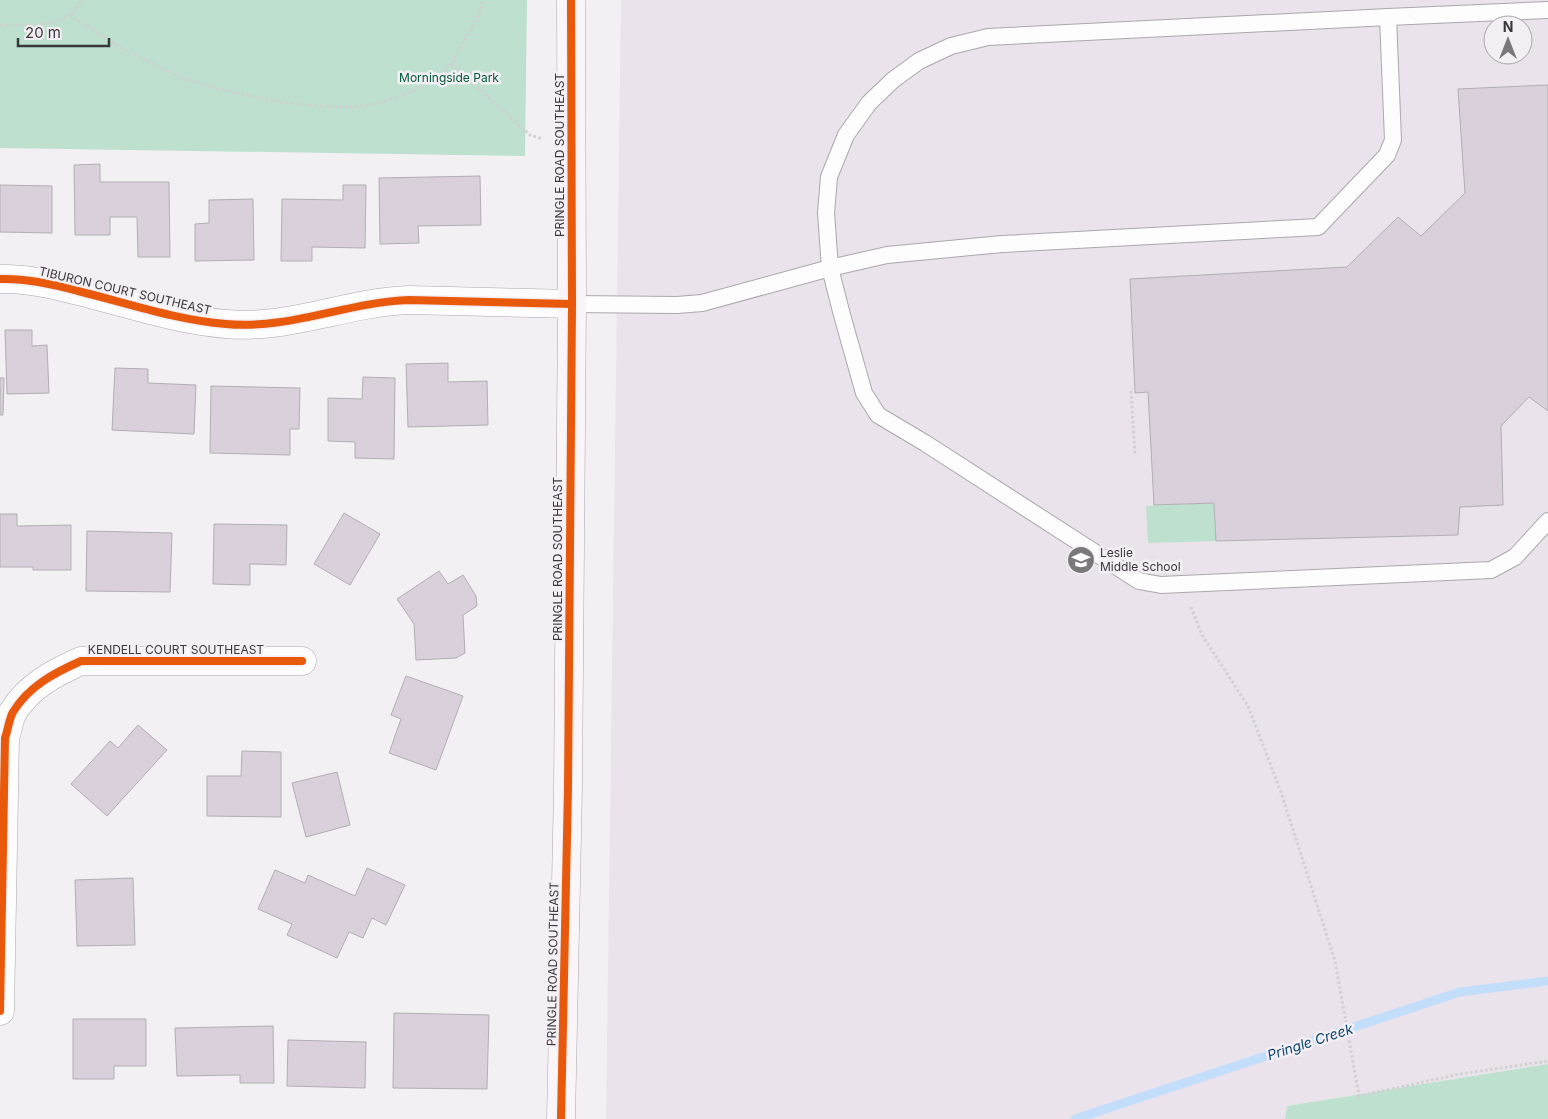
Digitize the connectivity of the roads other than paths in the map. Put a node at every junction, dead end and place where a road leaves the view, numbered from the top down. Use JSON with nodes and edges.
{"nodes":[{"id":1,"x":571,"y":0,"type":"edge"},
{"id":2,"x":1548,"y":10,"type":"edge"},
{"id":3,"x":1388,"y":17,"type":"junction"},
{"id":4,"x":830,"y":268,"type":"junction"},
{"id":5,"x":0,"y":279,"type":"edge"},
{"id":6,"x":572,"y":304,"type":"junction"},
{"id":7,"x":1548,"y":521,"type":"edge"},
{"id":8,"x":302,"y":661,"type":"dead end"},
{"id":9,"x":0,"y":1010,"type":"edge"},
{"id":10,"x":561,"y":1119,"type":"edge"}],
"edges":[{"from":1,"to":6,"type":"main road","name":"PRINGLE ROAD SOUTHEAST"},
{"from":2,"to":3,"type":"lane"},
{"from":3,"to":4,"type":"lane"},
{"from":3,"to":4,"type":"lane"},
{"from":4,"to":6,"type":"lane"},
{"from":4,"to":7,"type":"lane"},
{"from":5,"to":6,"type":"street","name":"TIBURON COURT SOUTHEAST"},
{"from":6,"to":10,"type":"main road","name":"PRINGLE ROAD SOUTHEAST"},
{"from":8,"to":9,"type":"street","name":"KENDELL COURT SOUTHEAST"}]}
